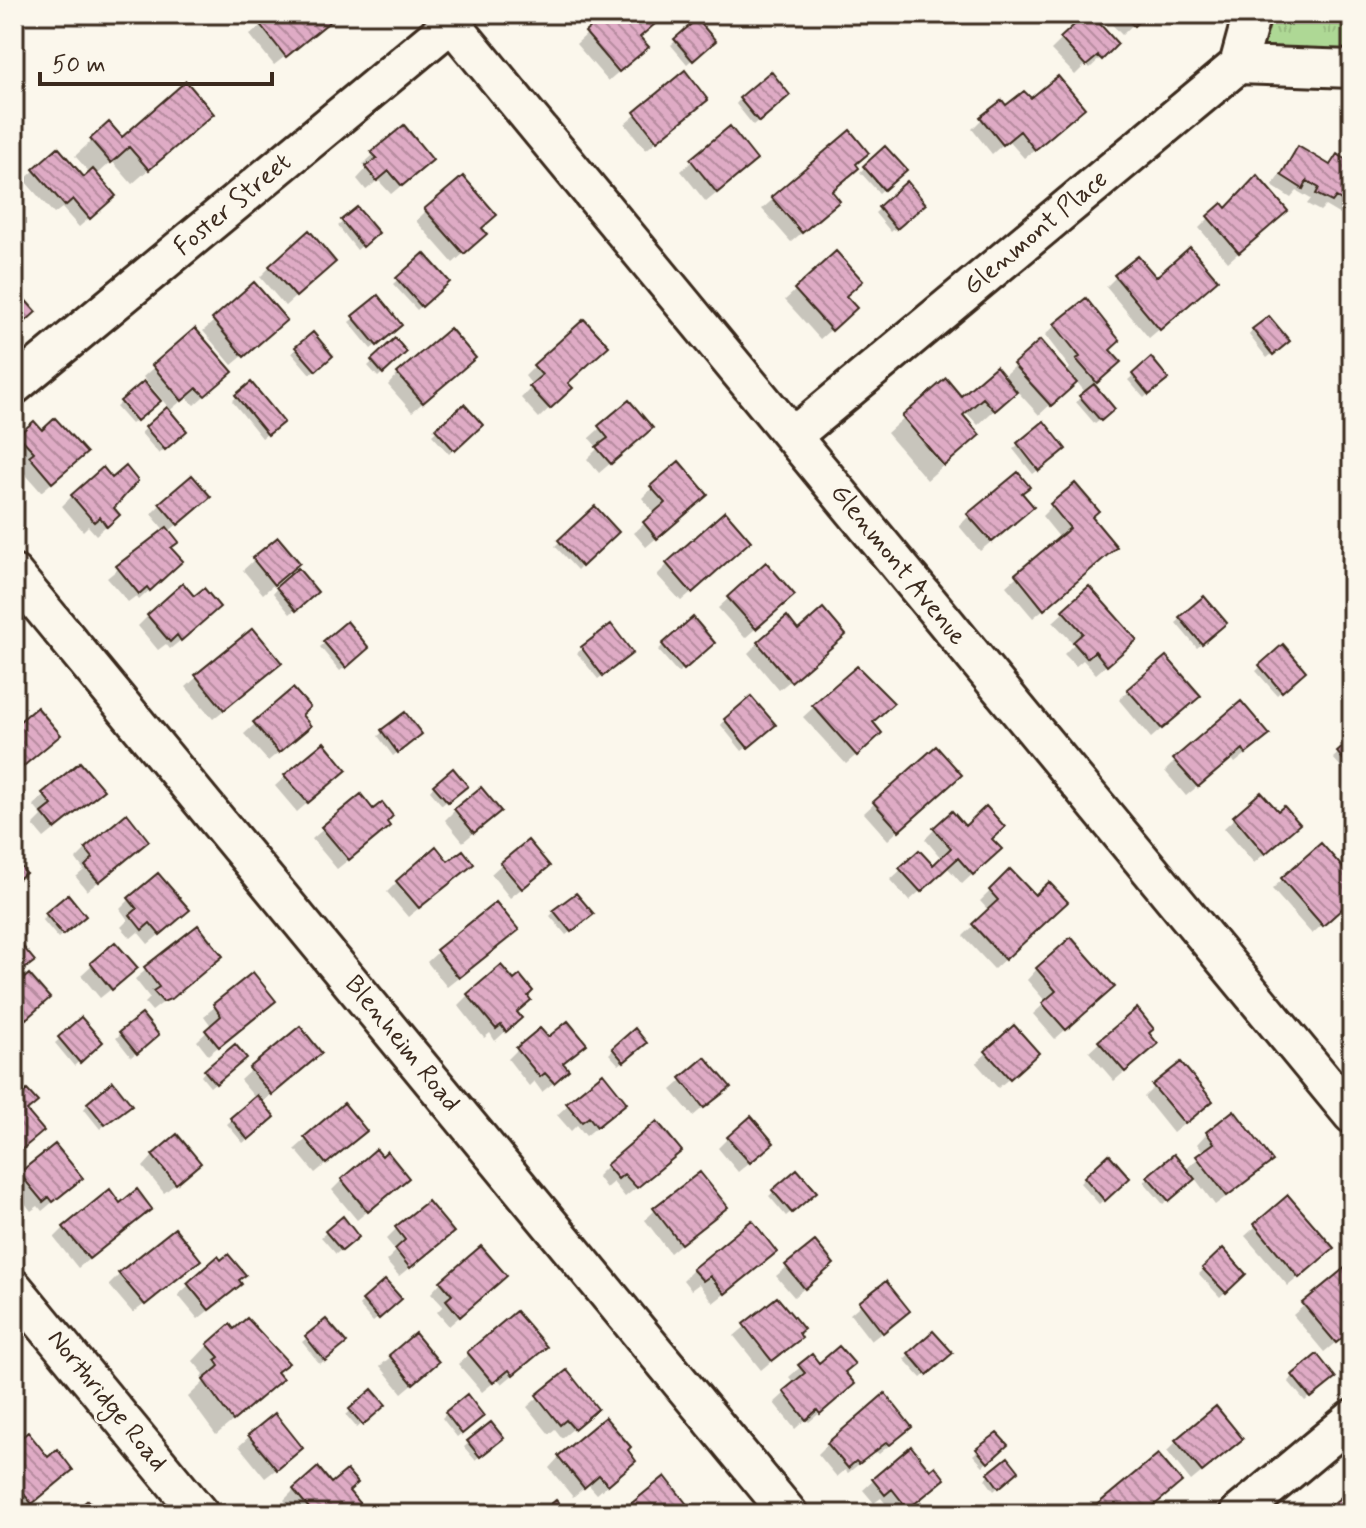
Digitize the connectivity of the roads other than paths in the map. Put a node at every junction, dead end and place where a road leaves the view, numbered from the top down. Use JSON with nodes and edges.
{"nodes":[{"id":1,"x":1252,"y":14,"type":"edge"},
{"id":2,"x":448,"y":18,"type":"edge"},
{"id":3,"x":1238,"y":65,"type":"junction"},
{"id":4,"x":1352,"y":69,"type":"edge"},
{"id":5,"x":14,"y":386,"type":"edge"},
{"id":6,"x":793,"y":436,"type":"junction"},
{"id":7,"x":14,"y":574,"type":"edge"},
{"id":8,"x":1352,"y":1115,"type":"edge"},
{"id":9,"x":14,"y":1288,"type":"edge"},
{"id":10,"x":1352,"y":1419,"type":"edge"},
{"id":11,"x":200,"y":1514,"type":"edge"},
{"id":12,"x":789,"y":1514,"type":"edge"},
{"id":13,"x":1238,"y":1514,"type":"edge"}],
"edges":[{"from":1,"to":3,"type":"street"},
{"from":2,"to":5,"type":"street","name":"Foster Street"},
{"from":2,"to":6,"type":"street","name":"Glenmont Avenue"},
{"from":3,"to":4,"type":"street"},
{"from":3,"to":6,"type":"street","name":"Glenmont Place"},
{"from":6,"to":8,"type":"street","name":"Glenmont Avenue"},
{"from":7,"to":12,"type":"street","name":"Blenheim Road"},
{"from":9,"to":11,"type":"street","name":"Northridge Road"},
{"from":10,"to":13,"type":"street"}]}
